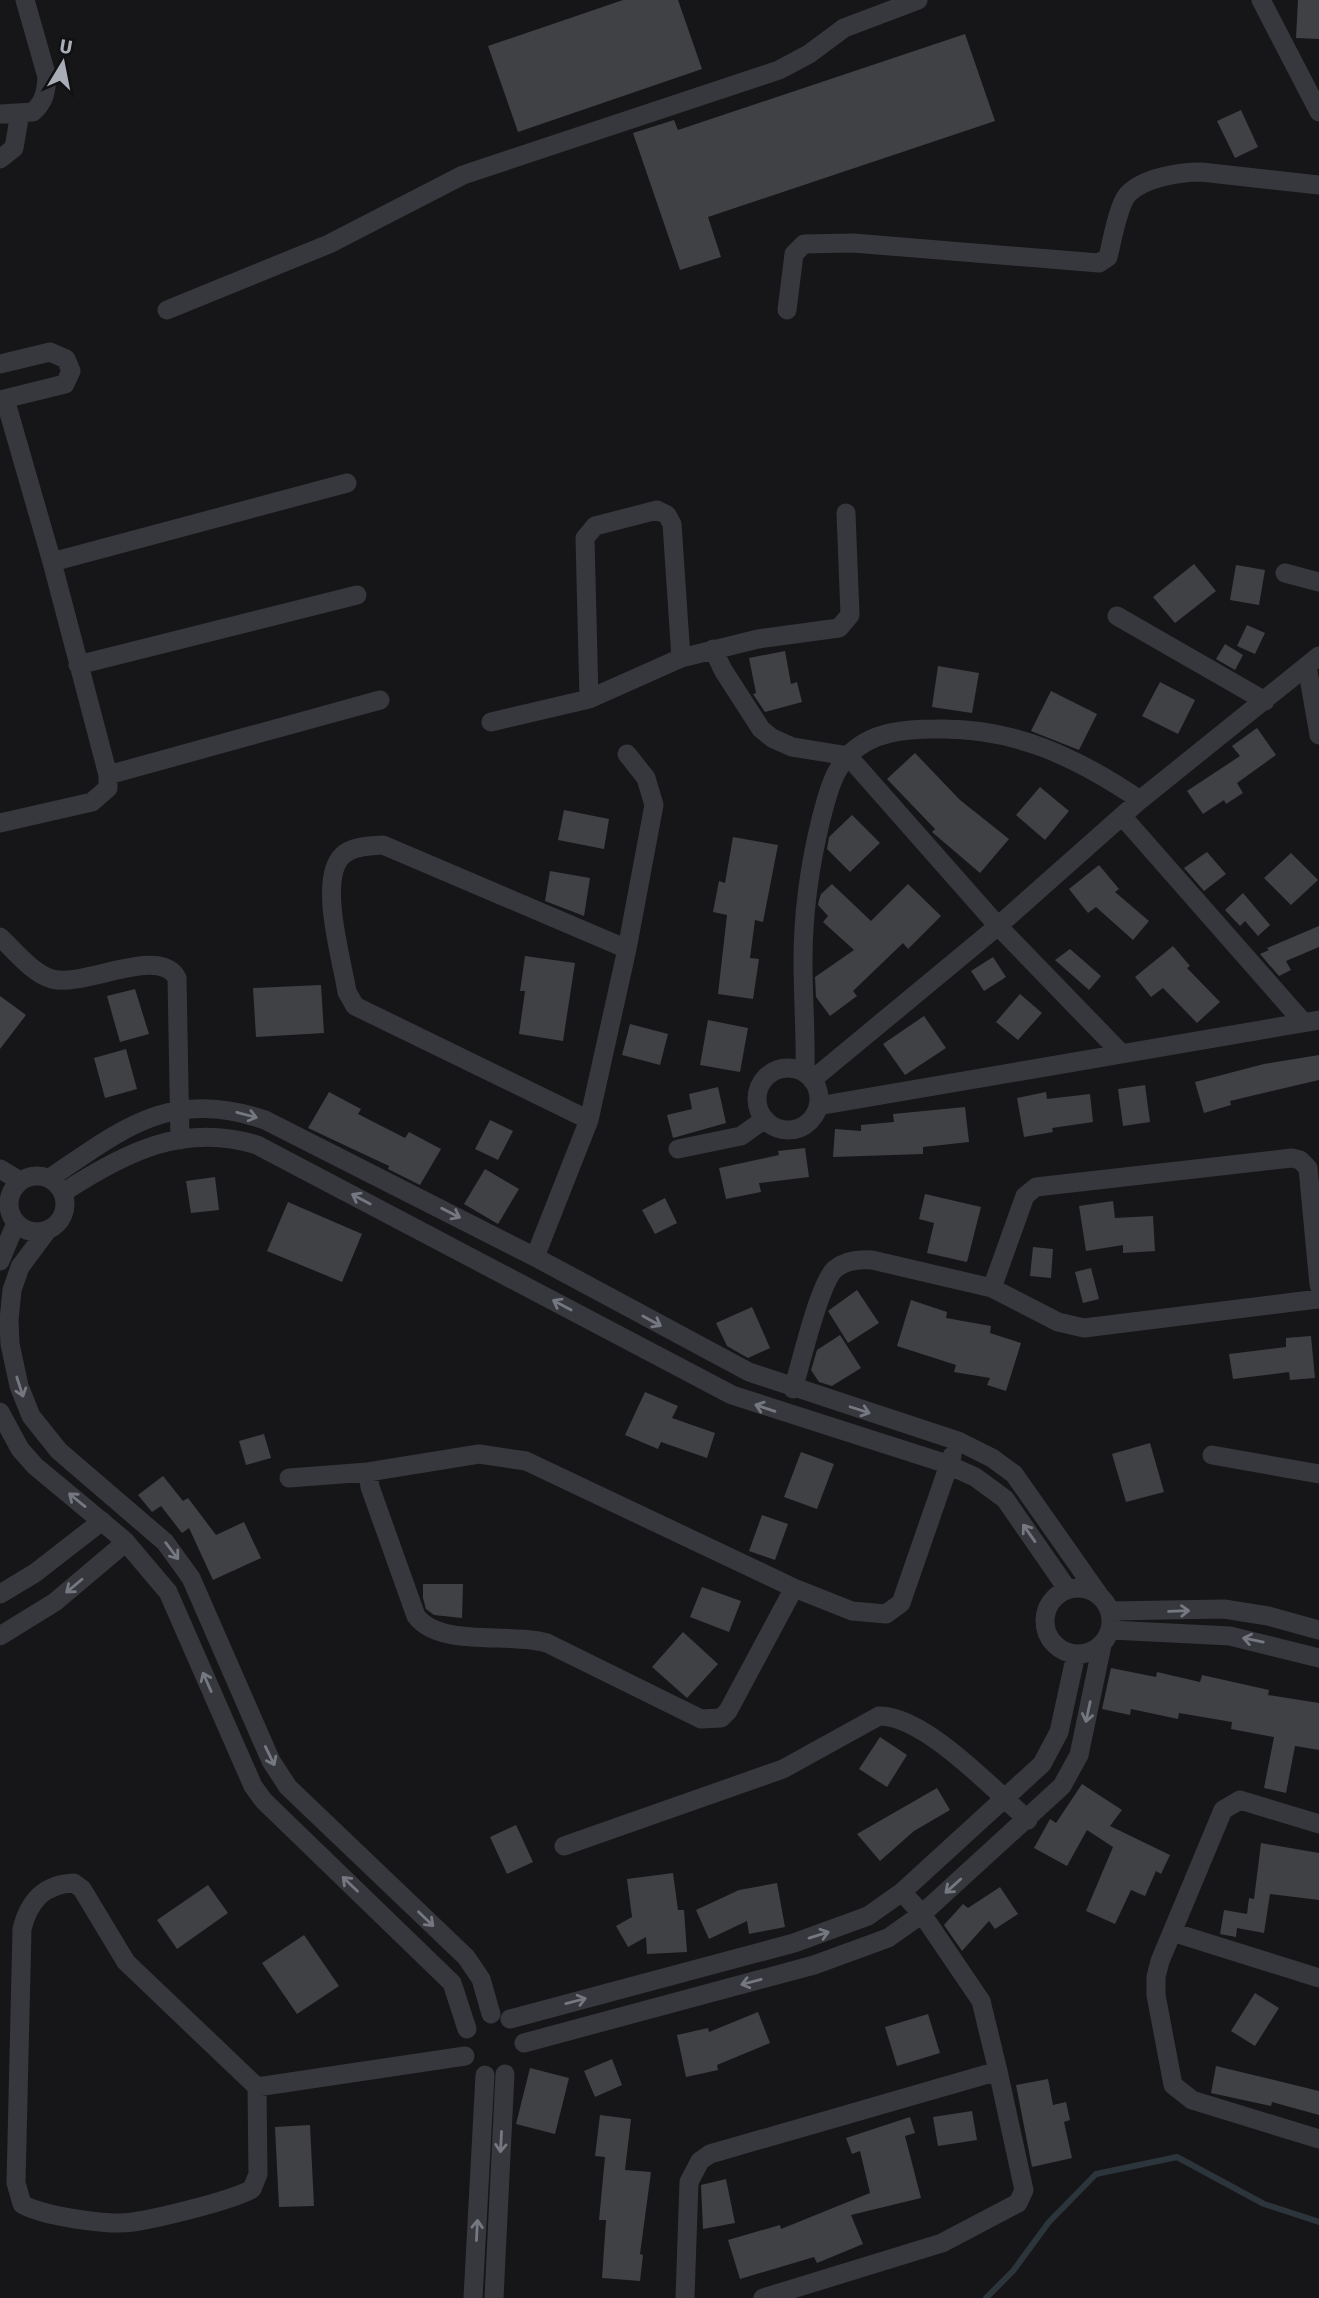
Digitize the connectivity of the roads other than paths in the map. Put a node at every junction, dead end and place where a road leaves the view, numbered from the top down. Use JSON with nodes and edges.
{"nodes":[{"id":1,"x":25,"y":0,"type":"edge"},
{"id":2,"x":918,"y":0,"type":"edge"},
{"id":3,"x":1261,"y":0,"type":"edge"},
{"id":4,"x":1319,"y":112,"type":"edge"},
{"id":5,"x":20,"y":113,"type":"junction"},
{"id":6,"x":0,"y":114,"type":"edge"},
{"id":7,"x":0,"y":159,"type":"edge"},
{"id":8,"x":1319,"y":184,"type":"edge"},
{"id":9,"x":167,"y":310,"type":"dead end"},
{"id":10,"x":787,"y":310,"type":"dead end"},
{"id":11,"x":0,"y":364,"type":"edge"},
{"id":12,"x":2,"y":399,"type":"edge"},
{"id":13,"x":347,"y":482,"type":"dead end"},
{"id":14,"x":846,"y":513,"type":"dead end"},
{"id":15,"x":52,"y":562,"type":"junction"},
{"id":16,"x":1285,"y":573,"type":"dead end"},
{"id":17,"x":1319,"y":582,"type":"edge"},
{"id":18,"x":357,"y":595,"type":"dead end"},
{"id":19,"x":1117,"y":616,"type":"dead end"},
{"id":20,"x":713,"y":649,"type":"junction"},
{"id":21,"x":681,"y":658,"type":"junction"},
{"id":22,"x":1313,"y":661,"type":"edge"},
{"id":23,"x":78,"y":665,"type":"junction"},
{"id":24,"x":589,"y":699,"type":"junction"},
{"id":25,"x":380,"y":700,"type":"dead end"},
{"id":26,"x":1265,"y":701,"type":"junction"},
{"id":27,"x":491,"y":722,"type":"dead end"},
{"id":28,"x":1319,"y":735,"type":"edge"},
{"id":29,"x":627,"y":754,"type":"dead end"},
{"id":30,"x":848,"y":756,"type":"junction"},
{"id":31,"x":108,"y":775,"type":"junction"},
{"id":32,"x":1140,"y":800,"type":"junction"},
{"id":33,"x":1122,"y":816,"type":"junction"},
{"id":34,"x":0,"y":824,"type":"edge"},
{"id":35,"x":998,"y":926,"type":"junction"},
{"id":36,"x":0,"y":937,"type":"edge"},
{"id":37,"x":627,"y":949,"type":"junction"},
{"id":38,"x":1311,"y":1021,"type":"edge"},
{"id":39,"x":1120,"y":1052,"type":"junction"},
{"id":40,"x":808,"y":1077,"type":"junction"},
{"id":41,"x":818,"y":1106,"type":"junction"},
{"id":42,"x":179,"y":1111,"type":"junction"},
{"id":43,"x":765,"y":1119,"type":"junction"},
{"id":44,"x":589,"y":1120,"type":"junction"},
{"id":45,"x":180,"y":1140,"type":"junction"},
{"id":46,"x":678,"y":1149,"type":"dead end"},
{"id":47,"x":0,"y":1169,"type":"edge"},
{"id":48,"x":20,"y":1181,"type":"junction"},
{"id":49,"x":57,"y":1185,"type":"junction"},
{"id":50,"x":423,"y":1199,"type":"junction"},
{"id":51,"x":8,"y":1211,"type":"edge"},
{"id":52,"x":408,"y":1224,"type":"junction"},
{"id":53,"x":46,"y":1232,"type":"junction"},
{"id":54,"x":536,"y":1257,"type":"junction"},
{"id":55,"x":0,"y":1261,"type":"edge"},
{"id":56,"x":1319,"y":1285,"type":"edge"},
{"id":57,"x":992,"y":1288,"type":"junction"},
{"id":58,"x":1319,"y":1299,"type":"edge"},
{"id":59,"x":793,"y":1389,"type":"junction"},
{"id":60,"x":0,"y":1412,"type":"edge"},
{"id":61,"x":44,"y":1434,"type":"junction"},
{"id":62,"x":958,"y":1441,"type":"junction"},
{"id":63,"x":20,"y":1449,"type":"junction"},
{"id":64,"x":1212,"y":1455,"type":"dead end"},
{"id":65,"x":948,"y":1465,"type":"junction"},
{"id":66,"x":368,"y":1472,"type":"junction"},
{"id":67,"x":1319,"y":1474,"type":"edge"},
{"id":68,"x":289,"y":1478,"type":"dead end"},
{"id":69,"x":102,"y":1521,"type":"junction"},
{"id":70,"x":127,"y":1542,"type":"junction"},
{"id":71,"x":794,"y":1588,"type":"junction"},
{"id":72,"x":1068,"y":1590,"type":"junction"},
{"id":73,"x":0,"y":1594,"type":"edge"},
{"id":74,"x":1105,"y":1620,"type":"junction"},
{"id":75,"x":1319,"y":1630,"type":"edge"},
{"id":76,"x":0,"y":1636,"type":"edge"},
{"id":77,"x":1076,"y":1654,"type":"junction"},
{"id":78,"x":1319,"y":1658,"type":"edge"},
{"id":79,"x":1005,"y":1800,"type":"junction"},
{"id":80,"x":1028,"y":1820,"type":"junction"},
{"id":81,"x":1319,"y":1824,"type":"edge"},
{"id":82,"x":564,"y":1846,"type":"dead end"},
{"id":83,"x":902,"y":1892,"type":"junction"},
{"id":84,"x":922,"y":1914,"type":"junction"},
{"id":85,"x":1172,"y":1932,"type":"junction"},
{"id":86,"x":1319,"y":1978,"type":"edge"},
{"id":87,"x":500,"y":2017,"type":"junction"},
{"id":88,"x":467,"y":2029,"type":"junction"},
{"id":89,"x":524,"y":2043,"type":"junction"},
{"id":90,"x":465,"y":2056,"type":"junction"},
{"id":91,"x":998,"y":2071,"type":"junction"},
{"id":92,"x":495,"y":2074,"type":"junction"},
{"id":93,"x":257,"y":2087,"type":"junction"},
{"id":94,"x":1319,"y":2139,"type":"edge"},
{"id":95,"x":473,"y":2298,"type":"edge"},
{"id":96,"x":494,"y":2298,"type":"edge"},
{"id":97,"x":685,"y":2298,"type":"edge"},
{"id":98,"x":763,"y":2298,"type":"edge"}],
"edges":[{"from":1,"to":5,"type":"street"},
{"from":2,"to":9,"type":"street"},
{"from":3,"to":4,"type":"street"},
{"from":5,"to":6,"type":"street"},
{"from":5,"to":7,"type":"street"},
{"from":8,"to":10,"type":"street"},
{"from":11,"to":12,"type":"street"},
{"from":12,"to":15,"type":"street"},
{"from":13,"to":15,"type":"street"},
{"from":14,"to":20,"type":"street"},
{"from":15,"to":23,"type":"street"},
{"from":16,"to":17,"type":"street"},
{"from":18,"to":23,"type":"street"},
{"from":19,"to":26,"type":"street"},
{"from":20,"to":21,"type":"street"},
{"from":20,"to":30,"type":"street"},
{"from":21,"to":24,"type":"street"},
{"from":21,"to":24,"type":"street"},
{"from":22,"to":26,"type":"street"},
{"from":22,"to":28,"type":"street"},
{"from":23,"to":31,"type":"street"},
{"from":24,"to":27,"type":"street"},
{"from":25,"to":31,"type":"street"},
{"from":26,"to":32,"type":"street"},
{"from":29,"to":37,"type":"street"},
{"from":30,"to":32,"type":"street"},
{"from":30,"to":35,"type":"street"},
{"from":30,"to":40,"type":"street"},
{"from":31,"to":34,"type":"street"},
{"from":32,"to":33,"type":"street"},
{"from":33,"to":35,"type":"street"},
{"from":33,"to":38,"type":"street"},
{"from":35,"to":39,"type":"street"},
{"from":35,"to":40,"type":"street"},
{"from":36,"to":42,"type":"street"},
{"from":37,"to":44,"type":"street"},
{"from":37,"to":44,"type":"street"},
{"from":38,"to":39,"type":"street"},
{"from":39,"to":41,"type":"street"},
{"from":40,"to":41,"type":"street"},
{"from":40,"to":43,"type":"street"},
{"from":41,"to":43,"type":"street"},
{"from":42,"to":45,"type":"street"},
{"from":42,"to":49,"type":"street"},
{"from":42,"to":50,"type":"street","one_way":true},
{"from":43,"to":46,"type":"street"},
{"from":44,"to":54,"type":"street"},
{"from":45,"to":49,"type":"street"},
{"from":52,"to":45,"type":"street","one_way":true},
{"from":47,"to":48,"type":"street"},
{"from":48,"to":49,"type":"street"},
{"from":48,"to":51,"type":"street"},
{"from":49,"to":53,"type":"street"},
{"from":50,"to":52,"type":"street"},
{"from":50,"to":54,"type":"street","one_way":true},
{"from":51,"to":53,"type":"street"},
{"from":51,"to":55,"type":"street"},
{"from":65,"to":52,"type":"street","one_way":true},
{"from":53,"to":61,"type":"street","one_way":true},
{"from":54,"to":59,"type":"street","one_way":true},
{"from":56,"to":57,"type":"street"},
{"from":57,"to":58,"type":"street"},
{"from":57,"to":59,"type":"street"},
{"from":59,"to":62,"type":"street","one_way":true},
{"from":60,"to":63,"type":"street"},
{"from":61,"to":63,"type":"street"},
{"from":61,"to":87,"type":"street","one_way":true},
{"from":62,"to":65,"type":"street"},
{"from":62,"to":74,"type":"street"},
{"from":69,"to":63,"type":"street","one_way":true},
{"from":64,"to":67,"type":"street"},
{"from":65,"to":71,"type":"street"},
{"from":72,"to":65,"type":"street","one_way":true},
{"from":66,"to":68,"type":"street"},
{"from":66,"to":71,"type":"street"},
{"from":66,"to":71,"type":"street"},
{"from":69,"to":70,"type":"street"},
{"from":69,"to":73,"type":"street"},
{"from":70,"to":76,"type":"street","one_way":true},
{"from":88,"to":70,"type":"street","one_way":true},
{"from":72,"to":74,"type":"street"},
{"from":72,"to":77,"type":"street"},
{"from":74,"to":75,"type":"street","one_way":true},
{"from":74,"to":77,"type":"street"},
{"from":78,"to":74,"type":"street","one_way":true},
{"from":74,"to":80,"type":"street","one_way":true},
{"from":77,"to":79,"type":"street"},
{"from":79,"to":80,"type":"street"},
{"from":79,"to":82,"type":"street"},
{"from":79,"to":83,"type":"street"},
{"from":80,"to":84,"type":"street","one_way":true},
{"from":81,"to":85,"type":"street"},
{"from":83,"to":84,"type":"street"},
{"from":87,"to":83,"type":"street","one_way":true},
{"from":84,"to":89,"type":"street","one_way":true},
{"from":84,"to":91,"type":"street"},
{"from":85,"to":86,"type":"street"},
{"from":85,"to":94,"type":"street"},
{"from":87,"to":88,"type":"street"},
{"from":87,"to":89,"type":"street"},
{"from":88,"to":90,"type":"street"},
{"from":89,"to":92,"type":"street"},
{"from":90,"to":92,"type":"street"},
{"from":90,"to":93,"type":"street"},
{"from":91,"to":97,"type":"street"},
{"from":91,"to":98,"type":"street"},
{"from":95,"to":92,"type":"street","one_way":true},
{"from":92,"to":96,"type":"street","one_way":true},
{"from":93,"to":93,"type":"street"}]}
